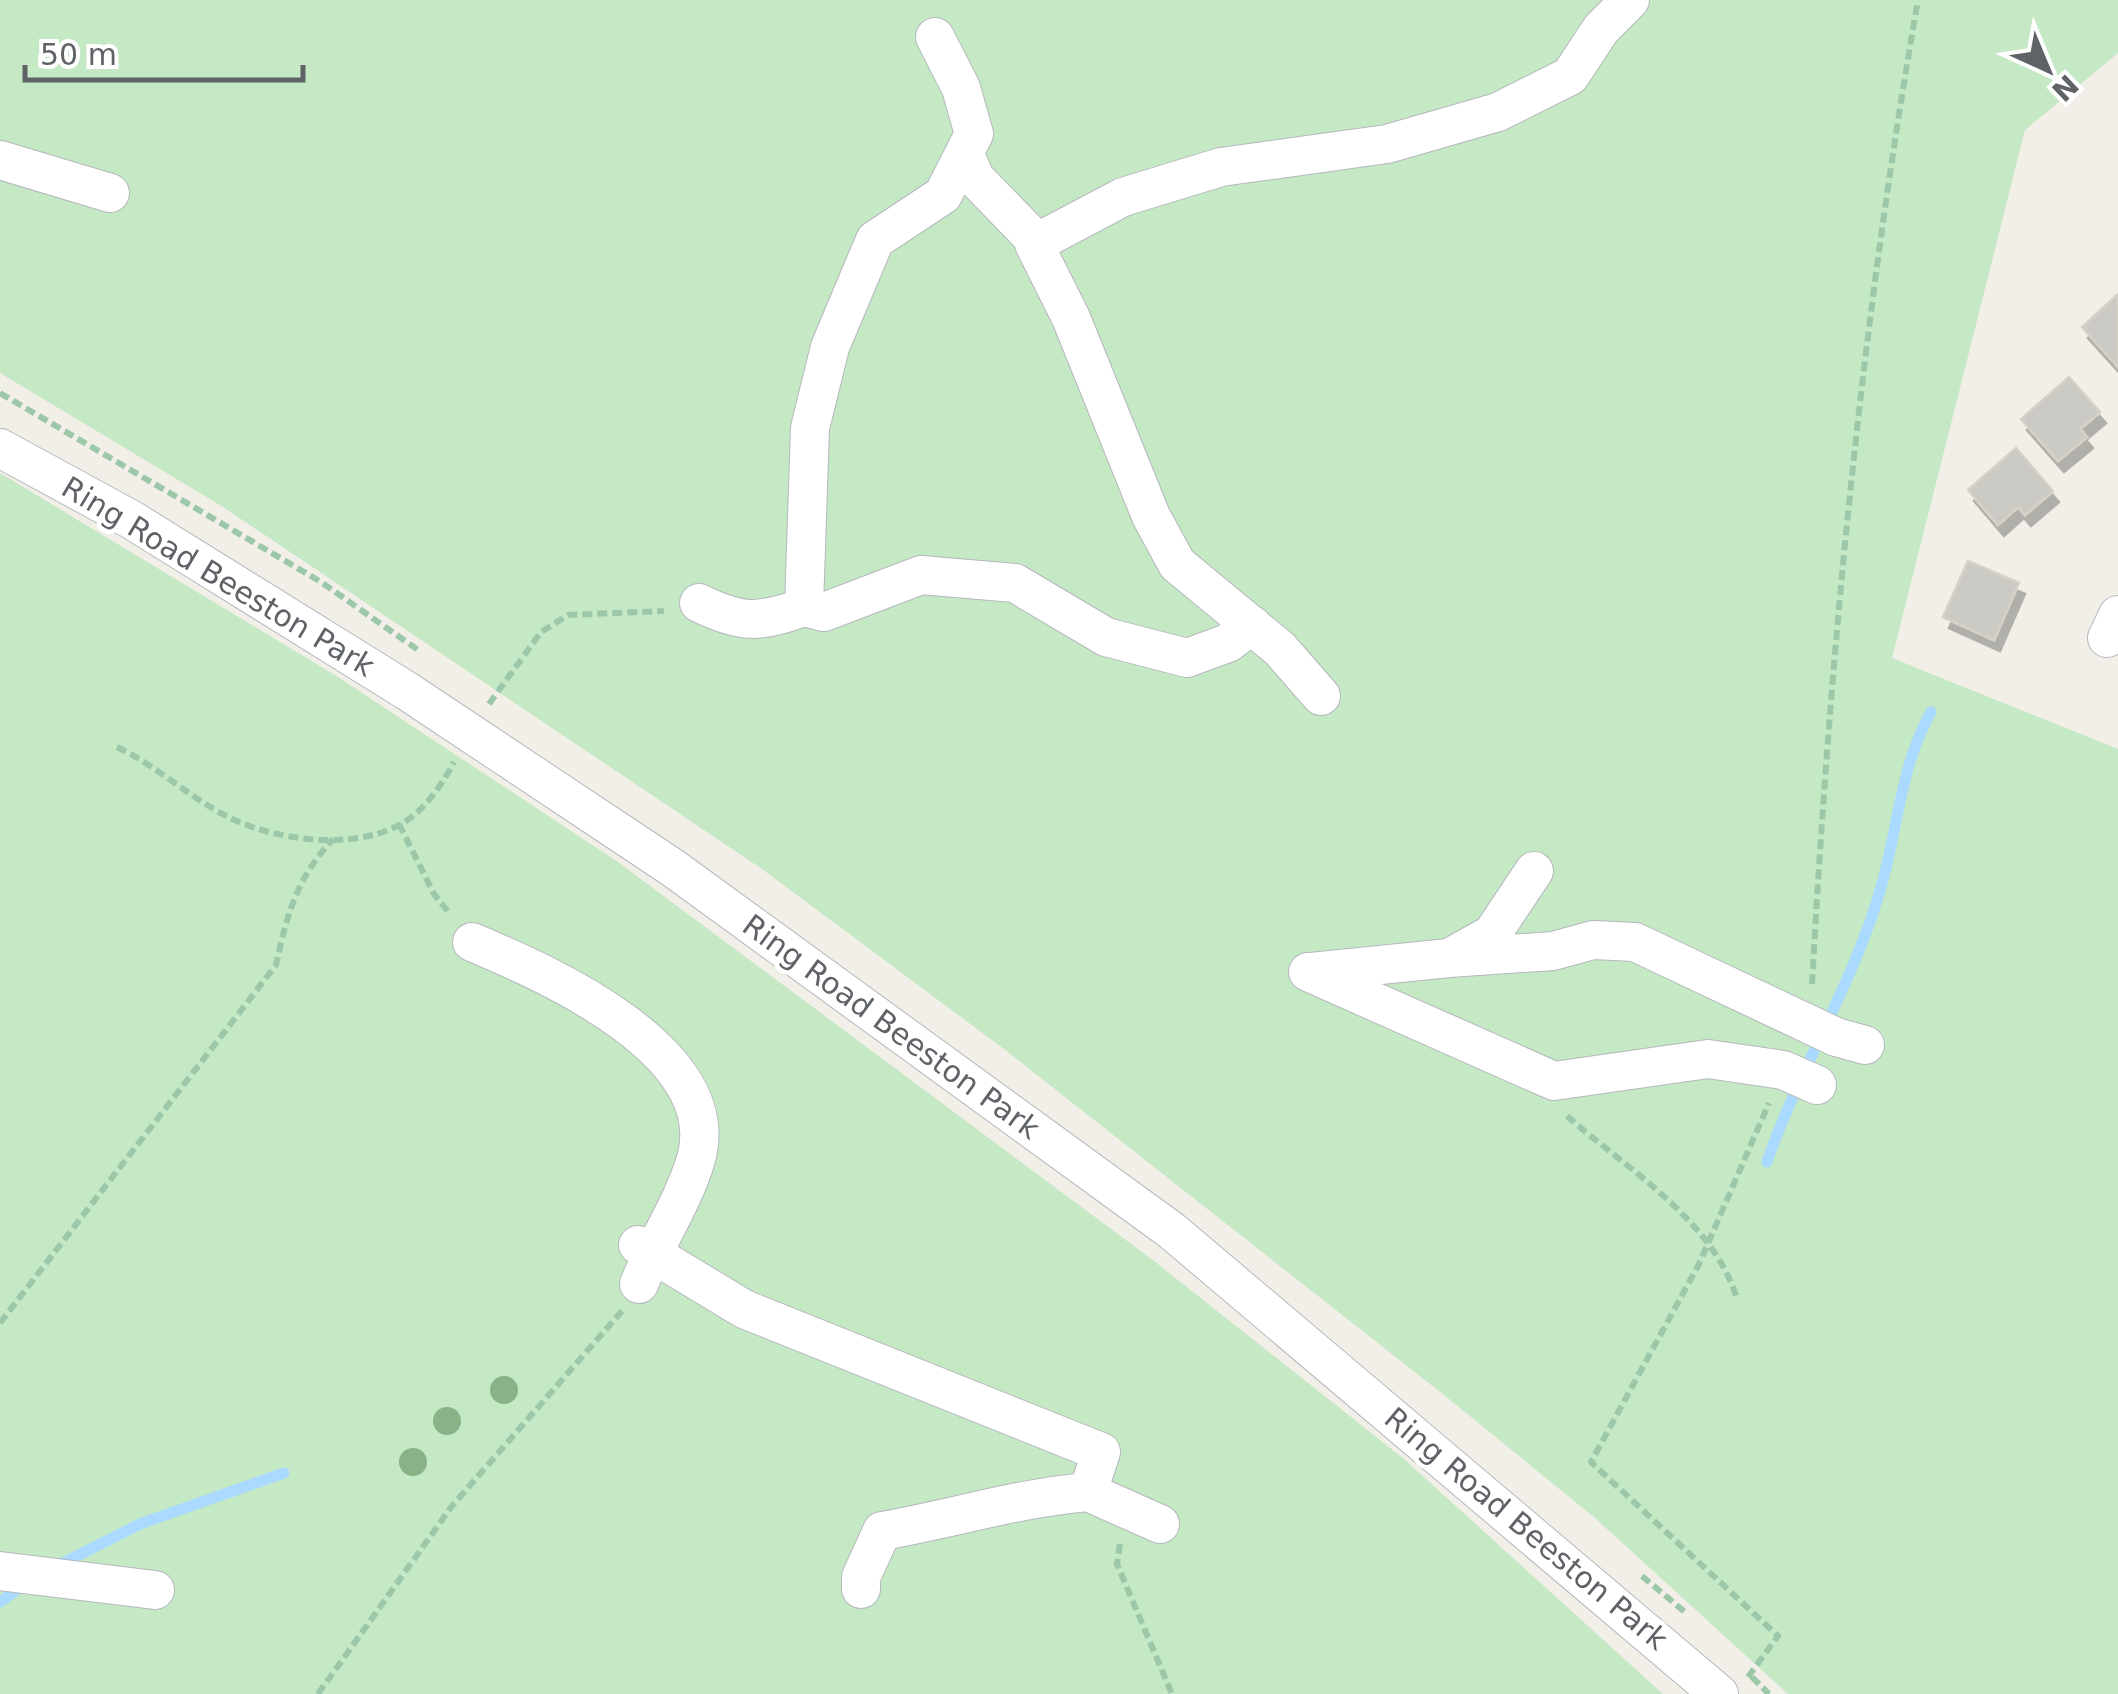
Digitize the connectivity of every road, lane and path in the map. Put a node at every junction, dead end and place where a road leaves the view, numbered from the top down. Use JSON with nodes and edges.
{"nodes":[{"id":1,"x":1630,"y":0,"type":"edge"},
{"id":2,"x":1918,"y":0,"type":"edge"},
{"id":3,"x":935,"y":37,"type":"dead end"},
{"id":4,"x":965,"y":154,"type":"junction"},
{"id":5,"x":0,"y":160,"type":"edge"},
{"id":6,"x":110,"y":193,"type":"dead end"},
{"id":7,"x":1037,"y":242,"type":"junction"},
{"id":8,"x":0,"y":448,"type":"edge"},
{"id":9,"x":699,"y":603,"type":"dead end"},
{"id":10,"x":804,"y":607,"type":"junction"},
{"id":11,"x":1252,"y":625,"type":"junction"},
{"id":12,"x":1321,"y":696,"type":"dead end"},
{"id":13,"x":399,"y":824,"type":"dead end"},
{"id":14,"x":334,"y":839,"type":"dead end"},
{"id":15,"x":1534,"y":871,"type":"dead end"},
{"id":16,"x":472,"y":942,"type":"joint"},
{"id":17,"x":1449,"y":958,"type":"junction"},
{"id":18,"x":1804,"y":1022,"type":"junction"},
{"id":19,"x":1864,"y":1045,"type":"dead end"},
{"id":20,"x":1800,"y":1078,"type":"joint"},
{"id":21,"x":1558,"y":1108,"type":"dead end"},
{"id":22,"x":1708,"y":1245,"type":"junction"},
{"id":23,"x":643,"y":1261,"type":"junction"},
{"id":24,"x":1737,"y":1300,"type":"dead end"},
{"id":25,"x":0,"y":1323,"type":"edge"},
{"id":26,"x":1088,"y":1492,"type":"junction"},
{"id":27,"x":1124,"y":1508,"type":"junction"},
{"id":28,"x":1160,"y":1524,"type":"dead end"},
{"id":29,"x":31,"y":1574,"type":"edge"},
{"id":30,"x":861,"y":1588,"type":"dead end"},
{"id":31,"x":155,"y":1590,"type":"dead end"},
{"id":32,"x":1730,"y":1690,"type":"edge"},
{"id":33,"x":318,"y":1694,"type":"edge"},
{"id":34,"x":1172,"y":1694,"type":"edge"}],
"edges":[{"from":1,"to":7,"type":"street"},
{"from":2,"to":18,"type":"path"},
{"from":3,"to":4,"type":"street"},
{"from":4,"to":7,"type":"street"},
{"from":4,"to":10,"type":"street"},
{"from":5,"to":6,"type":"street"},
{"from":7,"to":11,"type":"street"},
{"from":8,"to":32,"type":"street","name":"Ring Road Beeston Park"},
{"from":9,"to":10,"type":"street"},
{"from":10,"to":11,"type":"street"},
{"from":11,"to":12,"type":"street"},
{"from":13,"to":16,"type":"path"},
{"from":14,"to":25,"type":"path"},
{"from":15,"to":17,"type":"street"},
{"from":16,"to":23,"type":"street"},
{"from":17,"to":18,"type":"street"},
{"from":17,"to":20,"type":"street"},
{"from":18,"to":19,"type":"street"},
{"from":20,"to":22,"type":"path"},
{"from":21,"to":22,"type":"path"},
{"from":22,"to":24,"type":"path"},
{"from":22,"to":32,"type":"path"},
{"from":23,"to":26,"type":"street"},
{"from":23,"to":33,"type":"path"},
{"from":26,"to":27,"type":"street"},
{"from":26,"to":30,"type":"street"},
{"from":27,"to":28,"type":"street"},
{"from":27,"to":34,"type":"path"},
{"from":29,"to":31,"type":"street"}]}
